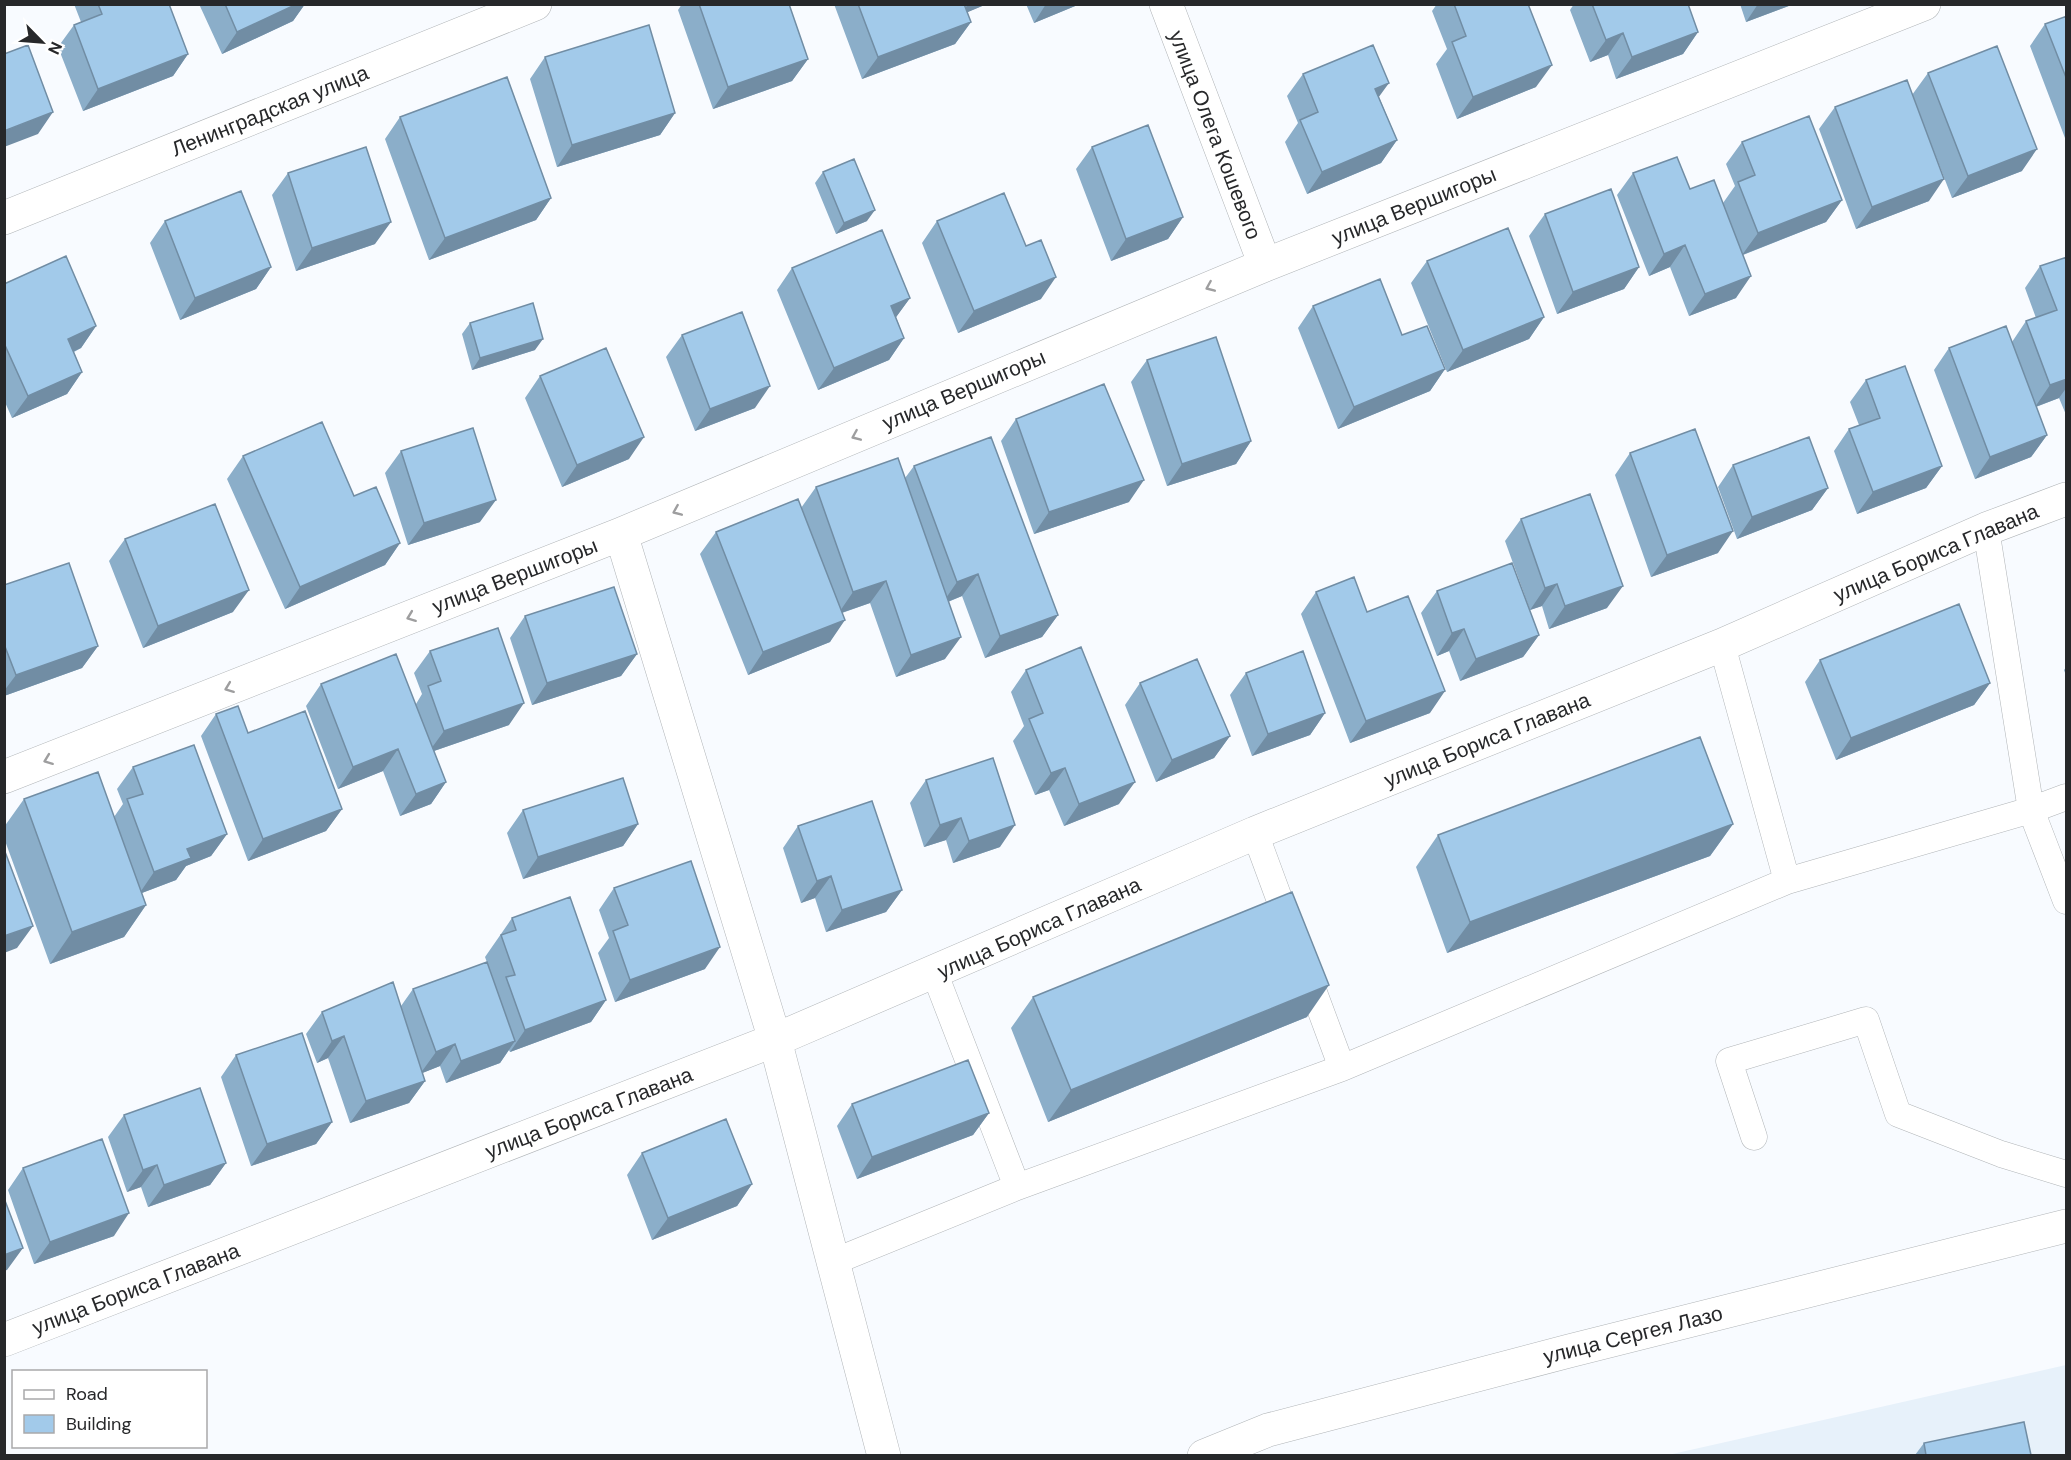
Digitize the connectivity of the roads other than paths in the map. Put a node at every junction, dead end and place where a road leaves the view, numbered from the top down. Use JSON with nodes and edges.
{"nodes":[{"id":1,"x":535,"y":4,"type":"edge"},
{"id":2,"x":1166,"y":4,"type":"edge"},
{"id":3,"x":1924,"y":4,"type":"edge"},
{"id":4,"x":4,"y":218,"type":"edge"},
{"id":5,"x":1264,"y":265,"type":"junction"},
{"id":6,"x":2067,"y":499,"type":"edge"},
{"id":7,"x":1986,"y":529,"type":"junction"},
{"id":8,"x":621,"y":534,"type":"junction"},
{"id":9,"x":1722,"y":645,"type":"junction"},
{"id":10,"x":4,"y":777,"type":"edge"},
{"id":11,"x":2067,"y":797,"type":"edge"},
{"id":12,"x":2031,"y":810,"type":"junction"},
{"id":13,"x":1255,"y":833,"type":"junction"},
{"id":14,"x":1787,"y":881,"type":"junction"},
{"id":15,"x":2067,"y":901,"type":"edge"},
{"id":16,"x":935,"y":974,"type":"junction"},
{"id":17,"x":775,"y":1040,"type":"junction"},
{"id":18,"x":1342,"y":1068,"type":"junction"},
{"id":19,"x":1754,"y":1137,"type":"dead end"},
{"id":20,"x":2067,"y":1174,"type":"edge"},
{"id":21,"x":1017,"y":1187,"type":"junction"},
{"id":22,"x":2067,"y":1226,"type":"edge"},
{"id":23,"x":833,"y":1262,"type":"junction"},
{"id":24,"x":4,"y":1340,"type":"edge"},
{"id":25,"x":884,"y":1455,"type":"edge"},
{"id":26,"x":1204,"y":1455,"type":"edge"}],
"edges":[{"from":1,"to":4,"type":"street","name":"Ленинградская улица"},
{"from":2,"to":5,"type":"street","name":"улица Олега Кошевого"},
{"from":3,"to":5,"type":"street","name":"улица Вершигоры"},
{"from":5,"to":8,"type":"street","name":"улица Вершигоры","one_way":true},
{"from":6,"to":7,"type":"street","name":"улица Бориса Главана"},
{"from":7,"to":9,"type":"street","name":"улица Бориса Главана"},
{"from":7,"to":12,"type":"lane"},
{"from":8,"to":10,"type":"street","name":"улица Вершигоры","one_way":true},
{"from":8,"to":17,"type":"street"},
{"from":9,"to":13,"type":"street","name":"улица Бориса Главана"},
{"from":9,"to":14,"type":"lane"},
{"from":11,"to":12,"type":"lane"},
{"from":12,"to":14,"type":"lane"},
{"from":12,"to":15,"type":"lane"},
{"from":13,"to":16,"type":"street","name":"улица Бориса Главана"},
{"from":13,"to":18,"type":"lane"},
{"from":14,"to":18,"type":"lane"},
{"from":16,"to":17,"type":"street","name":"улица Бориса Главана"},
{"from":16,"to":21,"type":"lane"},
{"from":17,"to":23,"type":"street"},
{"from":17,"to":24,"type":"street","name":"улица Бориса Главана"},
{"from":18,"to":21,"type":"lane"},
{"from":19,"to":20,"type":"lane"},
{"from":21,"to":23,"type":"lane"},
{"from":22,"to":26,"type":"street","name":"улица Сергея Лазо"},
{"from":23,"to":25,"type":"street"}]}
